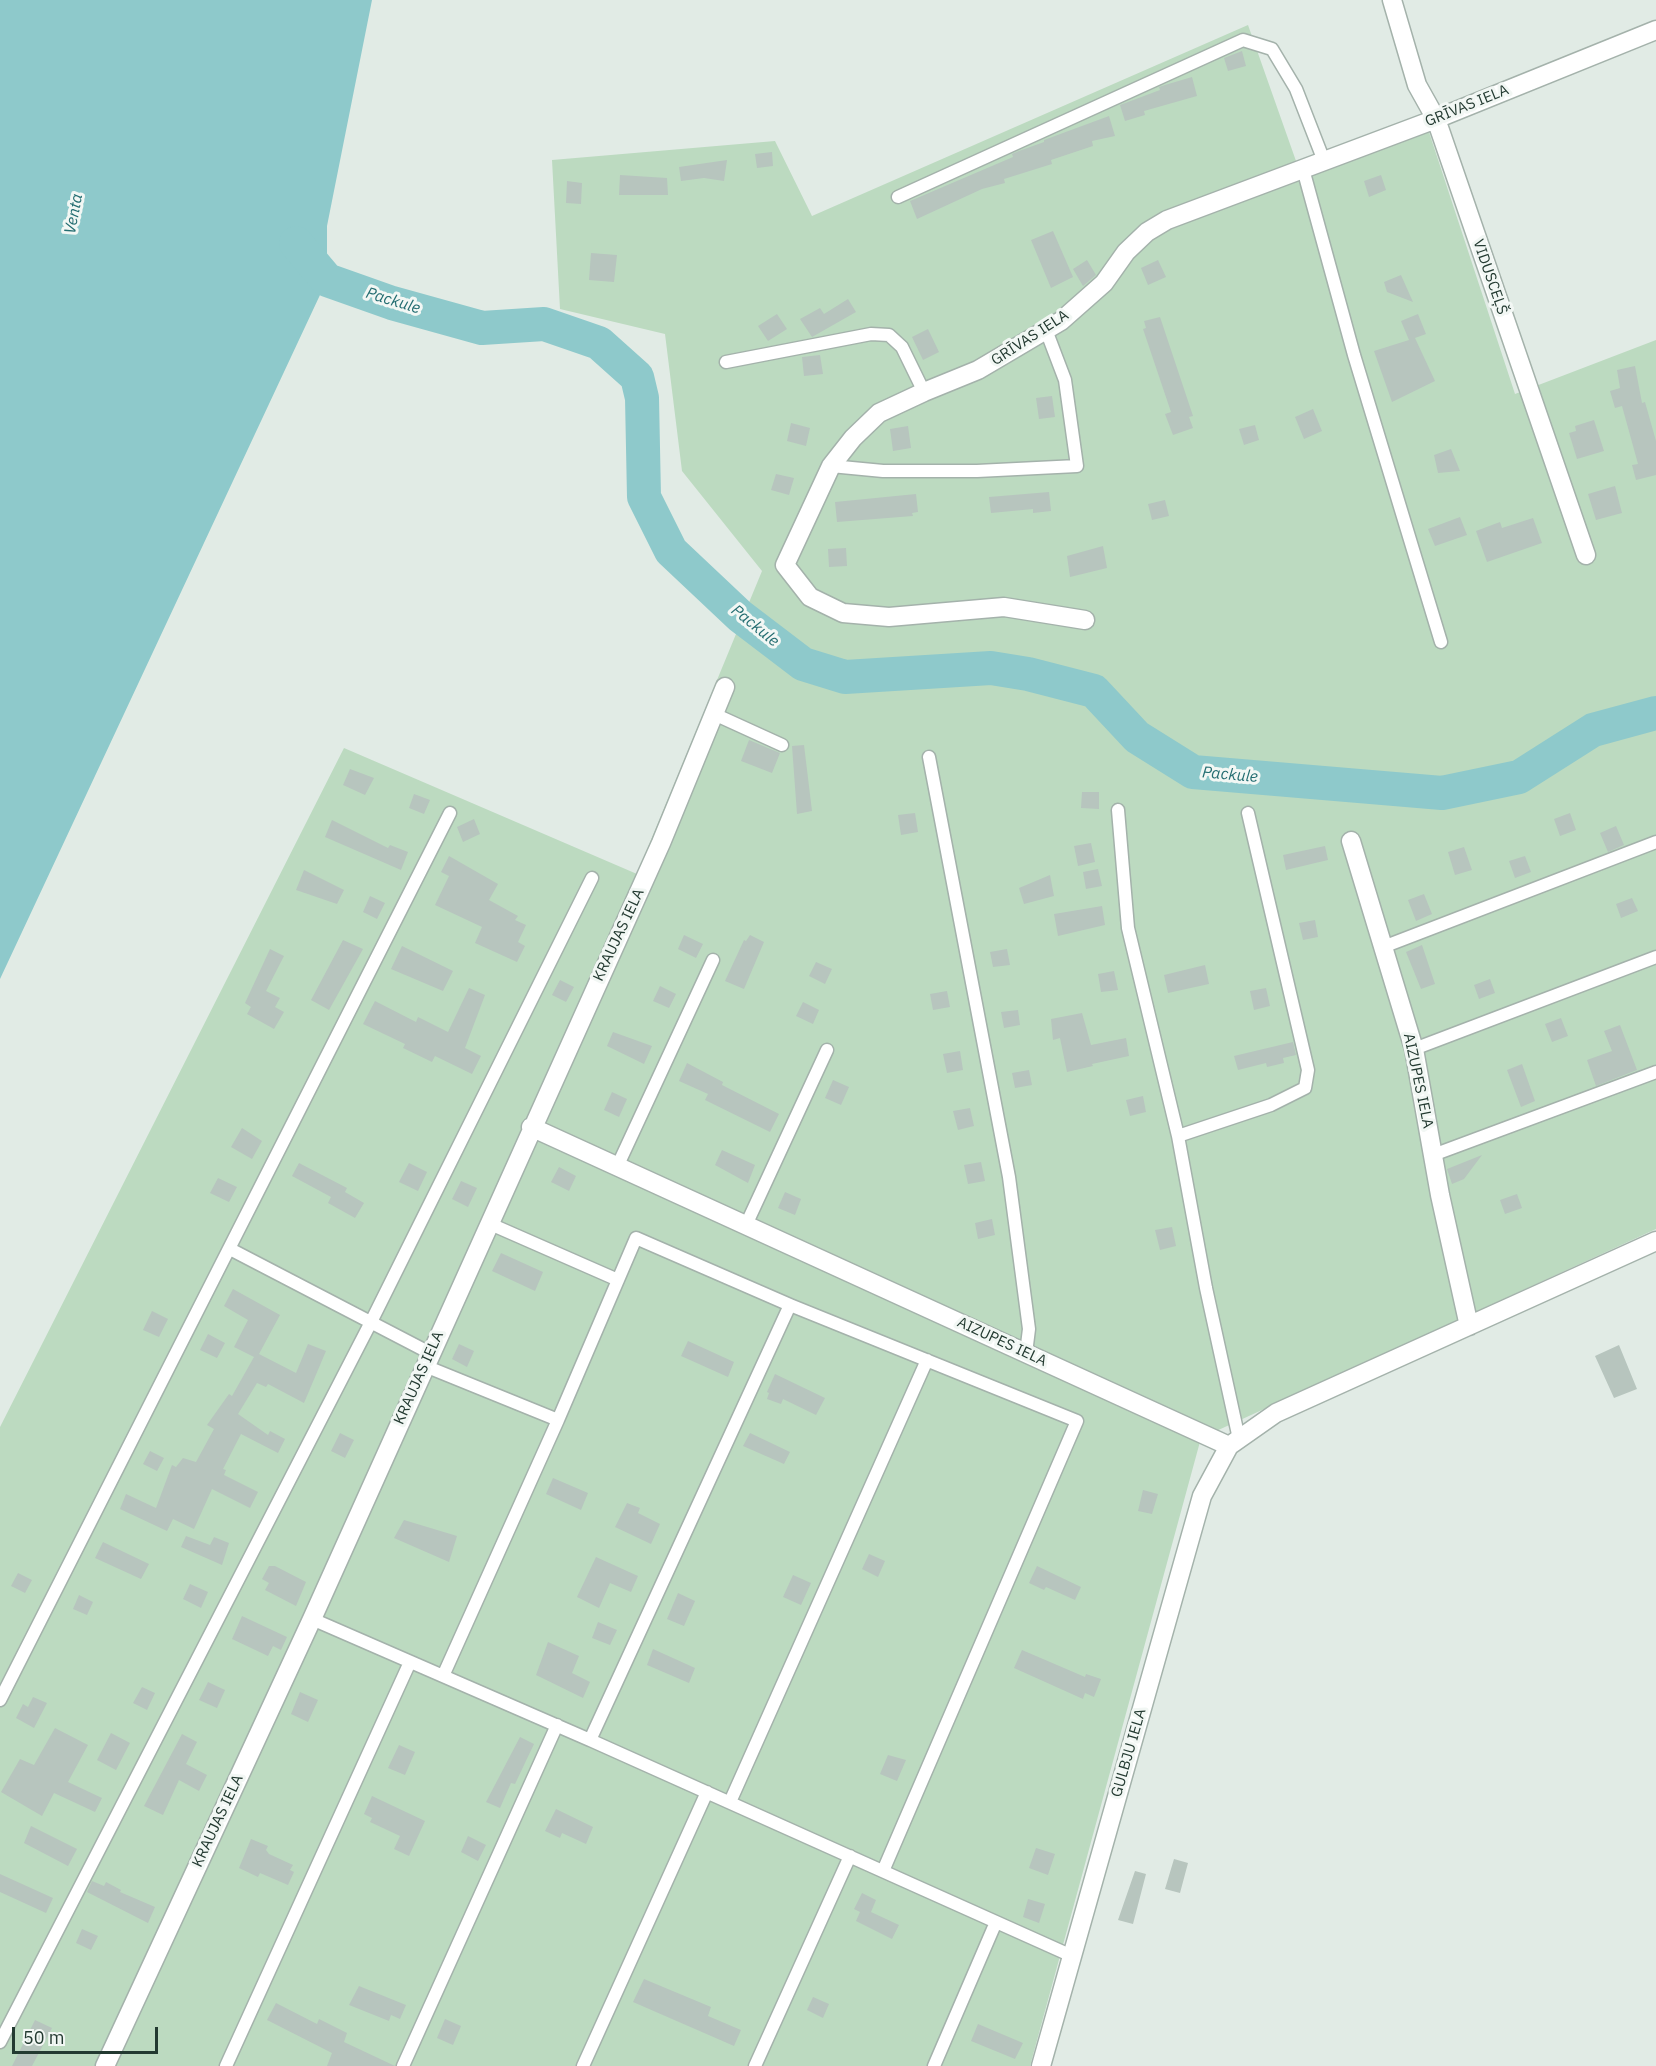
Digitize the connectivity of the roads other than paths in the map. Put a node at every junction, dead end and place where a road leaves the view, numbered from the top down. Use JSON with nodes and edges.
{"nodes":[{"id":1,"x":1392,"y":0,"type":"edge"},
{"id":2,"x":1656,"y":30,"type":"edge"},
{"id":3,"x":1436,"y":119,"type":"junction"},
{"id":4,"x":1324,"y":161,"type":"junction"},
{"id":5,"x":1303,"y":169,"type":"junction"},
{"id":6,"x":898,"y":197,"type":"dead end"},
{"id":7,"x":1046,"y":330,"type":"junction"},
{"id":8,"x":726,"y":362,"type":"dead end"},
{"id":9,"x":924,"y":392,"type":"junction"},
{"id":10,"x":831,"y":466,"type":"junction"},
{"id":11,"x":1586,"y":555,"type":"dead end"},
{"id":12,"x":1085,"y":620,"type":"dead end"},
{"id":13,"x":1441,"y":642,"type":"dead end"},
{"id":14,"x":725,"y":687,"type":"dead end"},
{"id":15,"x":714,"y":714,"type":"junction"},
{"id":16,"x":782,"y":745,"type":"dead end"},
{"id":17,"x":929,"y":757,"type":"dead end"},
{"id":18,"x":1118,"y":810,"type":"dead end"},
{"id":19,"x":450,"y":813,"type":"dead end"},
{"id":20,"x":1248,"y":813,"type":"dead end"},
{"id":21,"x":1351,"y":841,"type":"dead end"},
{"id":22,"x":1656,"y":842,"type":"edge"},
{"id":23,"x":592,"y":879,"type":"dead end"},
{"id":24,"x":1383,"y":947,"type":"junction"},
{"id":25,"x":1656,"y":957,"type":"edge"},
{"id":26,"x":713,"y":960,"type":"dead end"},
{"id":27,"x":1414,"y":1049,"type":"junction"},
{"id":28,"x":827,"y":1050,"type":"dead end"},
{"id":29,"x":1656,"y":1072,"type":"edge"},
{"id":30,"x":531,"y":1127,"type":"junction"},
{"id":31,"x":1178,"y":1136,"type":"junction"},
{"id":32,"x":1433,"y":1155,"type":"junction"},
{"id":33,"x":617,"y":1167,"type":"junction"},
{"id":34,"x":488,"y":1223,"type":"junction"},
{"id":35,"x":746,"y":1226,"type":"junction"},
{"id":36,"x":1656,"y":1241,"type":"edge"},
{"id":37,"x":230,"y":1249,"type":"junction"},
{"id":38,"x":618,"y":1280,"type":"junction"},
{"id":39,"x":790,"y":1305,"type":"junction"},
{"id":40,"x":371,"y":1322,"type":"junction"},
{"id":41,"x":1469,"y":1326,"type":"junction"},
{"id":42,"x":1026,"y":1353,"type":"junction"},
{"id":43,"x":427,"y":1359,"type":"junction"},
{"id":44,"x":927,"y":1360,"type":"junction"},
{"id":45,"x":558,"y":1420,"type":"junction"},
{"id":46,"x":1234,"y":1442,"type":"junction"},
{"id":47,"x":312,"y":1619,"type":"junction"},
{"id":48,"x":410,"y":1662,"type":"junction"},
{"id":49,"x":443,"y":1676,"type":"junction"},
{"id":50,"x":0,"y":1700,"type":"edge"},
{"id":51,"x":557,"y":1725,"type":"junction"},
{"id":52,"x":590,"y":1740,"type":"junction"},
{"id":53,"x":707,"y":1792,"type":"junction"},
{"id":54,"x":730,"y":1802,"type":"junction"},
{"id":55,"x":850,"y":1856,"type":"junction"},
{"id":56,"x":883,"y":1871,"type":"junction"},
{"id":57,"x":996,"y":1922,"type":"junction"},
{"id":58,"x":1072,"y":1956,"type":"junction"},
{"id":59,"x":0,"y":2042,"type":"edge"},
{"id":60,"x":105,"y":2066,"type":"edge"},
{"id":61,"x":226,"y":2066,"type":"edge"},
{"id":62,"x":403,"y":2066,"type":"edge"},
{"id":63,"x":583,"y":2066,"type":"edge"},
{"id":64,"x":755,"y":2066,"type":"edge"},
{"id":65,"x":934,"y":2066,"type":"edge"},
{"id":66,"x":1041,"y":2066,"type":"edge"}],
"edges":[{"from":1,"to":3,"type":"street","name":"VIDUSCEĻŠ"},
{"from":2,"to":3,"type":"street","name":"GRĪVAS IELA"},
{"from":3,"to":4,"type":"street","name":"GRĪVAS IELA"},
{"from":3,"to":11,"type":"street","name":"VIDUSCEĻŠ"},
{"from":4,"to":5,"type":"street","name":"GRĪVAS IELA"},
{"from":4,"to":6,"type":"lane"},
{"from":5,"to":7,"type":"street","name":"GRĪVAS IELA"},
{"from":5,"to":13,"type":"lane"},
{"from":7,"to":9,"type":"street","name":"GRĪVAS IELA"},
{"from":7,"to":10,"type":"lane"},
{"from":8,"to":9,"type":"lane"},
{"from":9,"to":10,"type":"street","name":"GRĪVAS IELA"},
{"from":10,"to":12,"type":"street","name":"GRĪVAS IELA"},
{"from":14,"to":15,"type":"street","name":"KRAUJAS IELA"},
{"from":15,"to":16,"type":"lane"},
{"from":15,"to":30,"type":"street","name":"KRAUJAS IELA"},
{"from":17,"to":42,"type":"lane"},
{"from":18,"to":31,"type":"lane"},
{"from":19,"to":37,"type":"lane"},
{"from":20,"to":31,"type":"lane"},
{"from":21,"to":24,"type":"street","name":"AIZUPES IELA"},
{"from":22,"to":24,"type":"lane"},
{"from":23,"to":40,"type":"lane"},
{"from":24,"to":27,"type":"street","name":"AIZUPES IELA"},
{"from":25,"to":27,"type":"lane"},
{"from":26,"to":33,"type":"lane"},
{"from":27,"to":32,"type":"street","name":"AIZUPES IELA"},
{"from":28,"to":35,"type":"lane"},
{"from":29,"to":32,"type":"lane"},
{"from":30,"to":33,"type":"street","name":"AIZUPES IELA"},
{"from":30,"to":34,"type":"street","name":"KRAUJAS IELA"},
{"from":31,"to":46,"type":"lane"},
{"from":32,"to":41,"type":"street","name":"AIZUPES IELA"},
{"from":33,"to":35,"type":"street","name":"AIZUPES IELA"},
{"from":34,"to":38,"type":"lane"},
{"from":34,"to":43,"type":"street","name":"KRAUJAS IELA"},
{"from":35,"to":42,"type":"street","name":"AIZUPES IELA"},
{"from":36,"to":41,"type":"street"},
{"from":37,"to":40,"type":"lane"},
{"from":37,"to":50,"type":"lane"},
{"from":38,"to":39,"type":"lane"},
{"from":38,"to":45,"type":"lane"},
{"from":39,"to":44,"type":"lane"},
{"from":39,"to":52,"type":"lane"},
{"from":40,"to":43,"type":"lane"},
{"from":40,"to":59,"type":"lane"},
{"from":41,"to":46,"type":"street"},
{"from":42,"to":46,"type":"street","name":"AIZUPES IELA"},
{"from":43,"to":45,"type":"lane"},
{"from":43,"to":47,"type":"street","name":"KRAUJAS IELA"},
{"from":44,"to":54,"type":"lane"},
{"from":44,"to":56,"type":"lane"},
{"from":45,"to":49,"type":"lane"},
{"from":46,"to":58,"type":"street","name":"GULBJU IELA"},
{"from":47,"to":48,"type":"lane"},
{"from":47,"to":60,"type":"street","name":"KRAUJAS IELA"},
{"from":48,"to":49,"type":"lane"},
{"from":48,"to":61,"type":"lane"},
{"from":49,"to":51,"type":"lane"},
{"from":51,"to":52,"type":"lane"},
{"from":51,"to":62,"type":"lane"},
{"from":52,"to":53,"type":"lane"},
{"from":53,"to":54,"type":"lane"},
{"from":53,"to":63,"type":"lane"},
{"from":54,"to":55,"type":"lane"},
{"from":55,"to":56,"type":"lane"},
{"from":55,"to":64,"type":"lane"},
{"from":56,"to":57,"type":"lane"},
{"from":57,"to":58,"type":"lane"},
{"from":57,"to":65,"type":"lane"},
{"from":58,"to":66,"type":"street","name":"GULBJU IELA"}]}
